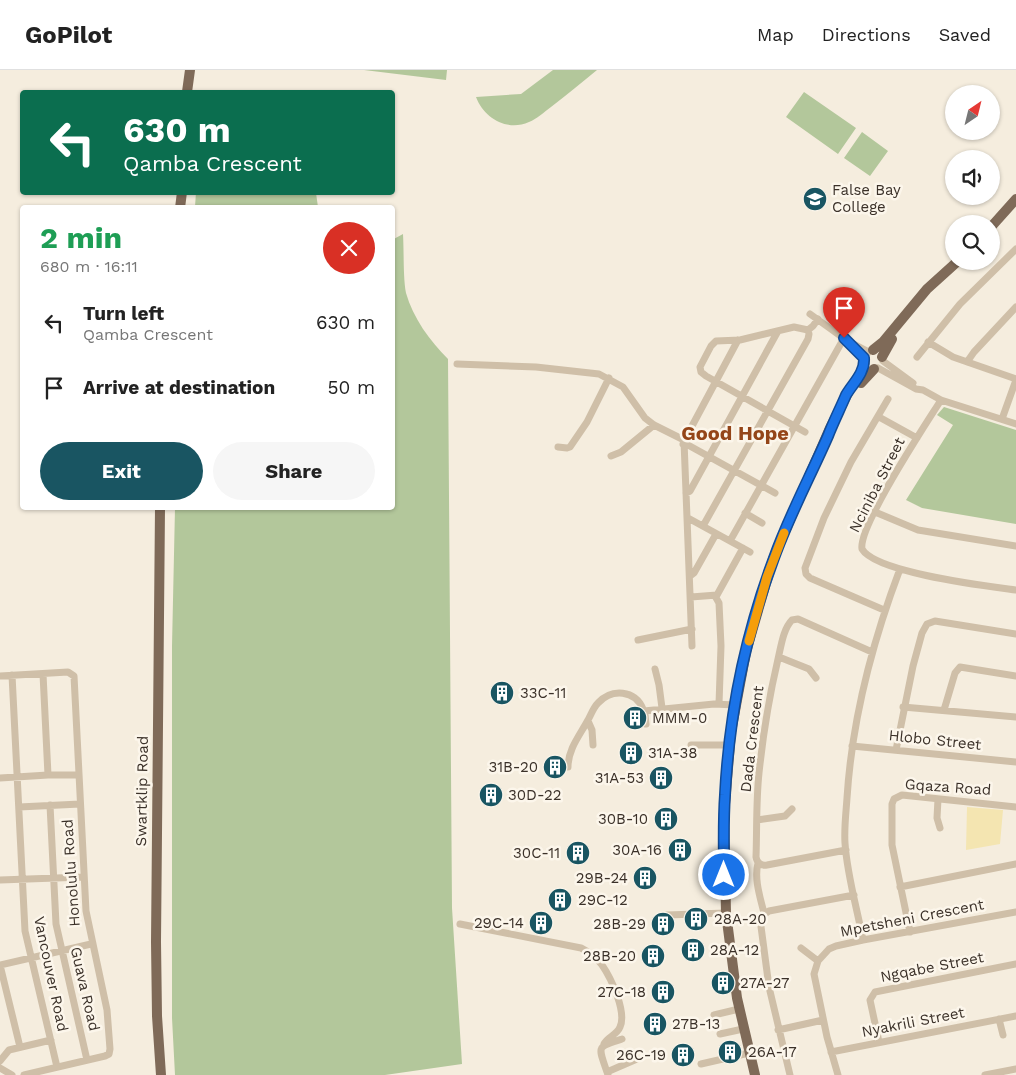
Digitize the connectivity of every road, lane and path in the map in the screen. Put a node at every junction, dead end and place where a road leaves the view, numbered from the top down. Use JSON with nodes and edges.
{"nodes":[{"id":1,"x":190,"y":70,"type":"edge"},
{"id":2,"x":187,"y":90,"type":"edge"},
{"id":3,"x":1016,"y":200,"type":"edge"},
{"id":4,"x":1016,"y":206,"type":"edge"},
{"id":5,"x":1002,"y":216,"type":"joint"},
{"id":6,"x":1016,"y":249,"type":"edge"},
{"id":7,"x":949,"y":270,"type":"edge"},
{"id":8,"x":937,"y":282,"type":"junction"},
{"id":9,"x":1016,"y":307,"type":"edge"},
{"id":10,"x":810,"y":314,"type":"dead end"},
{"id":11,"x":818,"y":320,"type":"junction"},
{"id":12,"x":808,"y":330,"type":"junction"},
{"id":13,"x":778,"y":331,"type":"junction"},
{"id":14,"x":845,"y":339,"type":"junction"},
{"id":15,"x":738,"y":340,"type":"junction"},
{"id":16,"x":928,"y":342,"type":"junction"},
{"id":17,"x":867,"y":356,"type":"junction"},
{"id":18,"x":917,"y":357,"type":"dead end"},
{"id":19,"x":967,"y":362,"type":"junction"},
{"id":20,"x":457,"y":364,"type":"dead end"},
{"id":21,"x":879,"y":364,"type":"junction"},
{"id":22,"x":609,"y":378,"type":"junction"},
{"id":23,"x":1016,"y":380,"type":"edge"},
{"id":24,"x":716,"y":382,"type":"junction"},
{"id":25,"x":742,"y":397,"type":"junction"},
{"id":26,"x":888,"y":399,"type":"dead end"},
{"id":27,"x":941,"y":400,"type":"junction"},
{"id":28,"x":768,"y":411,"type":"junction"},
{"id":29,"x":879,"y":417,"type":"junction"},
{"id":30,"x":1002,"y":419,"type":"junction"},
{"id":31,"x":1016,"y":424,"type":"edge"},
{"id":32,"x":654,"y":425,"type":"junction"},
{"id":33,"x":794,"y":426,"type":"junction"},
{"id":34,"x":805,"y":432,"type":"dead end"},
{"id":35,"x":829,"y":434,"type":"junction"},
{"id":36,"x":917,"y":438,"type":"junction"},
{"id":37,"x":684,"y":442,"type":"junction"},
{"id":38,"x":558,"y":447,"type":"dead end"},
{"id":39,"x":612,"y":456,"type":"dead end"},
{"id":40,"x":709,"y":456,"type":"junction"},
{"id":41,"x":734,"y":470,"type":"junction"},
{"id":42,"x":761,"y":485,"type":"junction"},
{"id":43,"x":686,"y":493,"type":"junction"},
{"id":44,"x":774,"y":493,"type":"dead end"},
{"id":45,"x":160,"y":510,"type":"edge"},
{"id":46,"x":875,"y":512,"type":"junction"},
{"id":47,"x":745,"y":513,"type":"junction"},
{"id":48,"x":688,"y":518,"type":"junction"},
{"id":49,"x":762,"y":523,"type":"dead end"},
{"id":50,"x":703,"y":526,"type":"junction"},
{"id":51,"x":716,"y":534,"type":"junction"},
{"id":52,"x":730,"y":541,"type":"junction"},
{"id":53,"x":1016,"y":546,"type":"edge"},
{"id":54,"x":743,"y":548,"type":"junction"},
{"id":55,"x":750,"y":552,"type":"dead end"},
{"id":56,"x":900,"y":569,"type":"junction"},
{"id":57,"x":690,"y":576,"type":"junction"},
{"id":58,"x":1016,"y":590,"type":"edge"},
{"id":59,"x":715,"y":596,"type":"junction"},
{"id":60,"x":690,"y":597,"type":"junction"},
{"id":61,"x":884,"y":610,"type":"junction"},
{"id":62,"x":692,"y":629,"type":"junction"},
{"id":63,"x":1016,"y":634,"type":"edge"},
{"id":64,"x":638,"y":640,"type":"dead end"},
{"id":65,"x":692,"y":646,"type":"dead end"},
{"id":66,"x":872,"y":652,"type":"junction"},
{"id":67,"x":779,"y":658,"type":"junction"},
{"id":68,"x":655,"y":669,"type":"dead end"},
{"id":69,"x":43,"y":674,"type":"junction"},
{"id":70,"x":12,"y":675,"type":"junction"},
{"id":71,"x":0,"y":676,"type":"edge"},
{"id":72,"x":1016,"y":676,"type":"edge"},
{"id":73,"x":816,"y":678,"type":"dead end"},
{"id":74,"x":719,"y":704,"type":"junction"},
{"id":75,"x":735,"y":705,"type":"junction"},
{"id":76,"x":903,"y":707,"type":"junction"},
{"id":77,"x":662,"y":708,"type":"junction"},
{"id":78,"x":944,"y":710,"type":"junction"},
{"id":79,"x":644,"y":711,"type":"junction"},
{"id":80,"x":1016,"y":717,"type":"edge"},
{"id":81,"x":588,"y":721,"type":"junction"},
{"id":82,"x":646,"y":724,"type":"dead end"},
{"id":83,"x":691,"y":744,"type":"dead end"},
{"id":84,"x":593,"y":745,"type":"dead end"},
{"id":85,"x":729,"y":745,"type":"junction"},
{"id":86,"x":852,"y":746,"type":"junction"},
{"id":87,"x":896,"y":750,"type":"junction"},
{"id":88,"x":1016,"y":762,"type":"edge"},
{"id":89,"x":568,"y":767,"type":"dead end"},
{"id":90,"x":48,"y":775,"type":"junction"},
{"id":91,"x":78,"y":775,"type":"junction"},
{"id":92,"x":17,"y":777,"type":"junction"},
{"id":93,"x":0,"y":778,"type":"edge"},
{"id":94,"x":938,"y":799,"type":"junction"},
{"id":95,"x":80,"y":804,"type":"junction"},
{"id":96,"x":50,"y":805,"type":"junction"},
{"id":97,"x":19,"y":807,"type":"junction"},
{"id":98,"x":1016,"y":807,"type":"edge"},
{"id":99,"x":792,"y":809,"type":"dead end"},
{"id":100,"x":757,"y":820,"type":"junction"},
{"id":101,"x":940,"y":828,"type":"dead end"},
{"id":102,"x":846,"y":850,"type":"junction"},
{"id":103,"x":758,"y":863,"type":"junction"},
{"id":104,"x":1016,"y":864,"type":"edge"},
{"id":105,"x":84,"y":877,"type":"junction"},
{"id":106,"x":54,"y":878,"type":"junction"},
{"id":107,"x":0,"y":880,"type":"edge"},
{"id":108,"x":23,"y":880,"type":"junction"},
{"id":109,"x":900,"y":886,"type":"junction"},
{"id":110,"x":854,"y":895,"type":"junction"},
{"id":111,"x":1016,"y":912,"type":"edge"},
{"id":112,"x":726,"y":913,"type":"junction"},
{"id":113,"x":764,"y":913,"type":"junction"},
{"id":114,"x":667,"y":915,"type":"dead end"},
{"id":115,"x":460,"y":924,"type":"dead end"},
{"id":116,"x":910,"y":932,"type":"junction"},
{"id":117,"x":863,"y":940,"type":"junction"},
{"id":118,"x":92,"y":944,"type":"junction"},
{"id":119,"x":801,"y":948,"type":"dead end"},
{"id":120,"x":62,"y":951,"type":"junction"},
{"id":121,"x":32,"y":958,"type":"junction"},
{"id":122,"x":818,"y":961,"type":"junction"},
{"id":123,"x":1016,"y":964,"type":"edge"},
{"id":124,"x":0,"y":965,"type":"edge"},
{"id":125,"x":739,"y":1009,"type":"junction"},
{"id":126,"x":714,"y":1015,"type":"dead end"},
{"id":127,"x":1016,"y":1016,"type":"edge"},
{"id":128,"x":999,"y":1019,"type":"junction"},
{"id":129,"x":823,"y":1020,"type":"junction"},
{"id":130,"x":743,"y":1029,"type":"junction"},
{"id":131,"x":778,"y":1030,"type":"junction"},
{"id":132,"x":720,"y":1034,"type":"dead end"},
{"id":133,"x":1003,"y":1035,"type":"dead end"},
{"id":134,"x":622,"y":1039,"type":"dead end"},
{"id":135,"x":51,"y":1040,"type":"junction"},
{"id":136,"x":879,"y":1042,"type":"junction"},
{"id":137,"x":604,"y":1044,"type":"junction"},
{"id":138,"x":20,"y":1048,"type":"junction"},
{"id":139,"x":831,"y":1052,"type":"junction"},
{"id":140,"x":749,"y":1053,"type":"junction"},
{"id":141,"x":637,"y":1059,"type":"dead end"},
{"id":142,"x":87,"y":1060,"type":"junction"},
{"id":143,"x":0,"y":1061,"type":"edge"},
{"id":144,"x":701,"y":1064,"type":"dead end"},
{"id":145,"x":60,"y":1066,"type":"junction"},
{"id":146,"x":0,"y":1068,"type":"edge"},
{"id":147,"x":1016,"y":1069,"type":"edge"},
{"id":148,"x":608,"y":1073,"type":"edge"},
{"id":149,"x":12,"y":1075,"type":"edge"},
{"id":150,"x":24,"y":1075,"type":"edge"},
{"id":151,"x":66,"y":1075,"type":"edge"},
{"id":152,"x":161,"y":1075,"type":"edge"},
{"id":153,"x":755,"y":1075,"type":"edge"},
{"id":154,"x":790,"y":1075,"type":"edge"},
{"id":155,"x":838,"y":1075,"type":"edge"},
{"id":156,"x":985,"y":1075,"type":"edge"}],
"edges":[{"from":1,"to":2,"type":"main road"},
{"from":3,"to":5,"type":"main road"},
{"from":4,"to":5,"type":"main road"},
{"from":6,"to":16,"type":"street"},
{"from":7,"to":8,"type":"main road"},
{"from":8,"to":17,"type":"main road"},
{"from":8,"to":21,"type":"main road"},
{"from":9,"to":19,"type":"street"},
{"from":10,"to":11,"type":"street"},
{"from":11,"to":12,"type":"street"},
{"from":11,"to":14,"type":"street"},
{"from":12,"to":13,"type":"street"},
{"from":12,"to":28,"type":"street"},
{"from":13,"to":15,"type":"street"},
{"from":13,"to":25,"type":"street"},
{"from":14,"to":17,"type":"street"},
{"from":14,"to":33,"type":"street"},
{"from":15,"to":24,"type":"street"},
{"from":15,"to":24,"type":"street"},
{"from":16,"to":18,"type":"street"},
{"from":16,"to":19,"type":"street"},
{"from":17,"to":21,"type":"main road"},
{"from":17,"to":21,"type":"main road"},
{"from":17,"to":35,"type":"main road"},
{"from":19,"to":23,"type":"street"},
{"from":20,"to":22,"type":"street"},
{"from":21,"to":27,"type":"street"},
{"from":21,"to":35,"type":"main road"},
{"from":22,"to":32,"type":"street"},
{"from":22,"to":38,"type":"street"},
{"from":23,"to":30,"type":"street"},
{"from":24,"to":25,"type":"street"},
{"from":24,"to":37,"type":"street"},
{"from":25,"to":28,"type":"street"},
{"from":25,"to":40,"type":"street"},
{"from":26,"to":29,"type":"street"},
{"from":27,"to":30,"type":"street"},
{"from":27,"to":36,"type":"street","name":"Nciniba Street"},
{"from":28,"to":33,"type":"street"},
{"from":28,"to":41,"type":"street"},
{"from":29,"to":36,"type":"street"},
{"from":29,"to":61,"type":"street"},
{"from":30,"to":31,"type":"street"},
{"from":32,"to":37,"type":"street"},
{"from":32,"to":39,"type":"street"},
{"from":33,"to":34,"type":"street"},
{"from":33,"to":42,"type":"street"},
{"from":35,"to":75,"type":"main road"},
{"from":36,"to":46,"type":"street","name":"Nciniba Street"},
{"from":37,"to":40,"type":"street"},
{"from":37,"to":43,"type":"street"},
{"from":40,"to":41,"type":"street"},
{"from":40,"to":43,"type":"street"},
{"from":41,"to":42,"type":"street"},
{"from":41,"to":50,"type":"street"},
{"from":42,"to":44,"type":"street"},
{"from":42,"to":47,"type":"street"},
{"from":43,"to":48,"type":"street"},
{"from":45,"to":152,"type":"main road","name":"Swartklip Road"},
{"from":46,"to":53,"type":"street"},
{"from":46,"to":56,"type":"street","name":"Nciniba Street"},
{"from":47,"to":49,"type":"street"},
{"from":47,"to":52,"type":"street"},
{"from":48,"to":50,"type":"street"},
{"from":48,"to":57,"type":"street"},
{"from":50,"to":51,"type":"street"},
{"from":51,"to":52,"type":"street"},
{"from":51,"to":57,"type":"street"},
{"from":52,"to":54,"type":"street"},
{"from":54,"to":55,"type":"street"},
{"from":54,"to":59,"type":"street"},
{"from":56,"to":58,"type":"street","name":"Nciniba Street"},
{"from":56,"to":61,"type":"street"},
{"from":57,"to":60,"type":"street"},
{"from":59,"to":60,"type":"street"},
{"from":59,"to":74,"type":"street"},
{"from":60,"to":62,"type":"street"},
{"from":61,"to":66,"type":"street"},
{"from":62,"to":64,"type":"street"},
{"from":62,"to":65,"type":"street"},
{"from":63,"to":76,"type":"street"},
{"from":66,"to":67,"type":"street","name":"Dada Crescent"},
{"from":66,"to":86,"type":"street"},
{"from":67,"to":73,"type":"street"},
{"from":67,"to":100,"type":"street","name":"Dada Crescent"},
{"from":68,"to":77,"type":"street"},
{"from":69,"to":70,"type":"street","name":"Honolulu Road"},
{"from":69,"to":90,"type":"street"},
{"from":69,"to":91,"type":"street","name":"Honolulu Road"},
{"from":70,"to":71,"type":"street","name":"Honolulu Road"},
{"from":70,"to":92,"type":"street","name":"Vancouver Road"},
{"from":72,"to":78,"type":"street"},
{"from":74,"to":75,"type":"street"},
{"from":74,"to":77,"type":"street"},
{"from":75,"to":85,"type":"main road"},
{"from":76,"to":78,"type":"street"},
{"from":76,"to":87,"type":"street"},
{"from":77,"to":79,"type":"street"},
{"from":78,"to":80,"type":"street"},
{"from":79,"to":81,"type":"street"},
{"from":79,"to":82,"type":"street"},
{"from":81,"to":84,"type":"street"},
{"from":81,"to":89,"type":"street"},
{"from":83,"to":85,"type":"street"},
{"from":85,"to":112,"type":"main road"},
{"from":86,"to":87,"type":"street","name":"Hlobo Street"},
{"from":86,"to":102,"type":"street"},
{"from":87,"to":88,"type":"street","name":"Hlobo Street"},
{"from":90,"to":91,"type":"street"},
{"from":90,"to":92,"type":"street"},
{"from":91,"to":95,"type":"street","name":"Honolulu Road"},
{"from":92,"to":93,"type":"street"},
{"from":92,"to":97,"type":"street","name":"Vancouver Road"},
{"from":94,"to":98,"type":"street","name":"Gqaza Road"},
{"from":94,"to":101,"type":"street"},
{"from":94,"to":109,"type":"street","name":"Gqaza Road"},
{"from":95,"to":96,"type":"street"},
{"from":95,"to":105,"type":"street","name":"Honolulu Road"},
{"from":96,"to":97,"type":"street"},
{"from":96,"to":106,"type":"street","name":"Guava Road"},
{"from":97,"to":108,"type":"street","name":"Vancouver Road"},
{"from":99,"to":100,"type":"street"},
{"from":100,"to":103,"type":"street","name":"Dada Crescent"},
{"from":102,"to":103,"type":"street"},
{"from":102,"to":110,"type":"street"},
{"from":103,"to":113,"type":"street","name":"Dada Crescent"},
{"from":104,"to":109,"type":"street"},
{"from":105,"to":106,"type":"street"},
{"from":105,"to":118,"type":"street","name":"Honolulu Road"},
{"from":106,"to":108,"type":"street"},
{"from":106,"to":120,"type":"street","name":"Guava Road"},
{"from":107,"to":108,"type":"street"},
{"from":108,"to":121,"type":"street","name":"Vancouver Road"},
{"from":109,"to":116,"type":"street","name":"Gqaza Road"},
{"from":110,"to":113,"type":"street"},
{"from":110,"to":117,"type":"street"},
{"from":111,"to":116,"type":"street","name":"Mpetsheni Crescent"},
{"from":112,"to":114,"type":"street"},
{"from":112,"to":125,"type":"main road"},
{"from":113,"to":131,"type":"street","name":"Dada Crescent"},
{"from":115,"to":137,"type":"street"},
{"from":116,"to":117,"type":"street","name":"Mpetsheni Crescent"},
{"from":117,"to":122,"type":"street","name":"Mpetsheni Crescent"},
{"from":118,"to":120,"type":"street"},
{"from":118,"to":142,"type":"street","name":"Honolulu Road"},
{"from":119,"to":122,"type":"street"},
{"from":120,"to":121,"type":"street"},
{"from":120,"to":142,"type":"street","name":"Guava Road"},
{"from":121,"to":124,"type":"street"},
{"from":121,"to":135,"type":"street","name":"Vancouver Road"},
{"from":122,"to":129,"type":"street"},
{"from":123,"to":136,"type":"street","name":"Ngqabe Street"},
{"from":124,"to":138,"type":"street"},
{"from":125,"to":126,"type":"street"},
{"from":125,"to":130,"type":"main road"},
{"from":127,"to":128,"type":"street","name":"Nyakrili Street"},
{"from":128,"to":133,"type":"street"},
{"from":128,"to":136,"type":"street","name":"Nyakrili Street"},
{"from":129,"to":131,"type":"street"},
{"from":129,"to":139,"type":"street"},
{"from":130,"to":132,"type":"street"},
{"from":130,"to":140,"type":"main road"},
{"from":131,"to":154,"type":"street","name":"Dada Crescent"},
{"from":134,"to":137,"type":"street"},
{"from":135,"to":138,"type":"street"},
{"from":135,"to":145,"type":"street","name":"Vancouver Road"},
{"from":136,"to":139,"type":"street","name":"Nyakrili Street"},
{"from":137,"to":148,"type":"street"},
{"from":138,"to":143,"type":"street"},
{"from":139,"to":155,"type":"street"},
{"from":140,"to":144,"type":"street"},
{"from":140,"to":153,"type":"main road"},
{"from":141,"to":148,"type":"street"},
{"from":142,"to":145,"type":"street","name":"Honolulu Road"},
{"from":145,"to":150,"type":"street","name":"Honolulu Road"},
{"from":145,"to":151,"type":"street","name":"Vancouver Road"},
{"from":146,"to":149,"type":"street"},
{"from":147,"to":156,"type":"street"}]}
